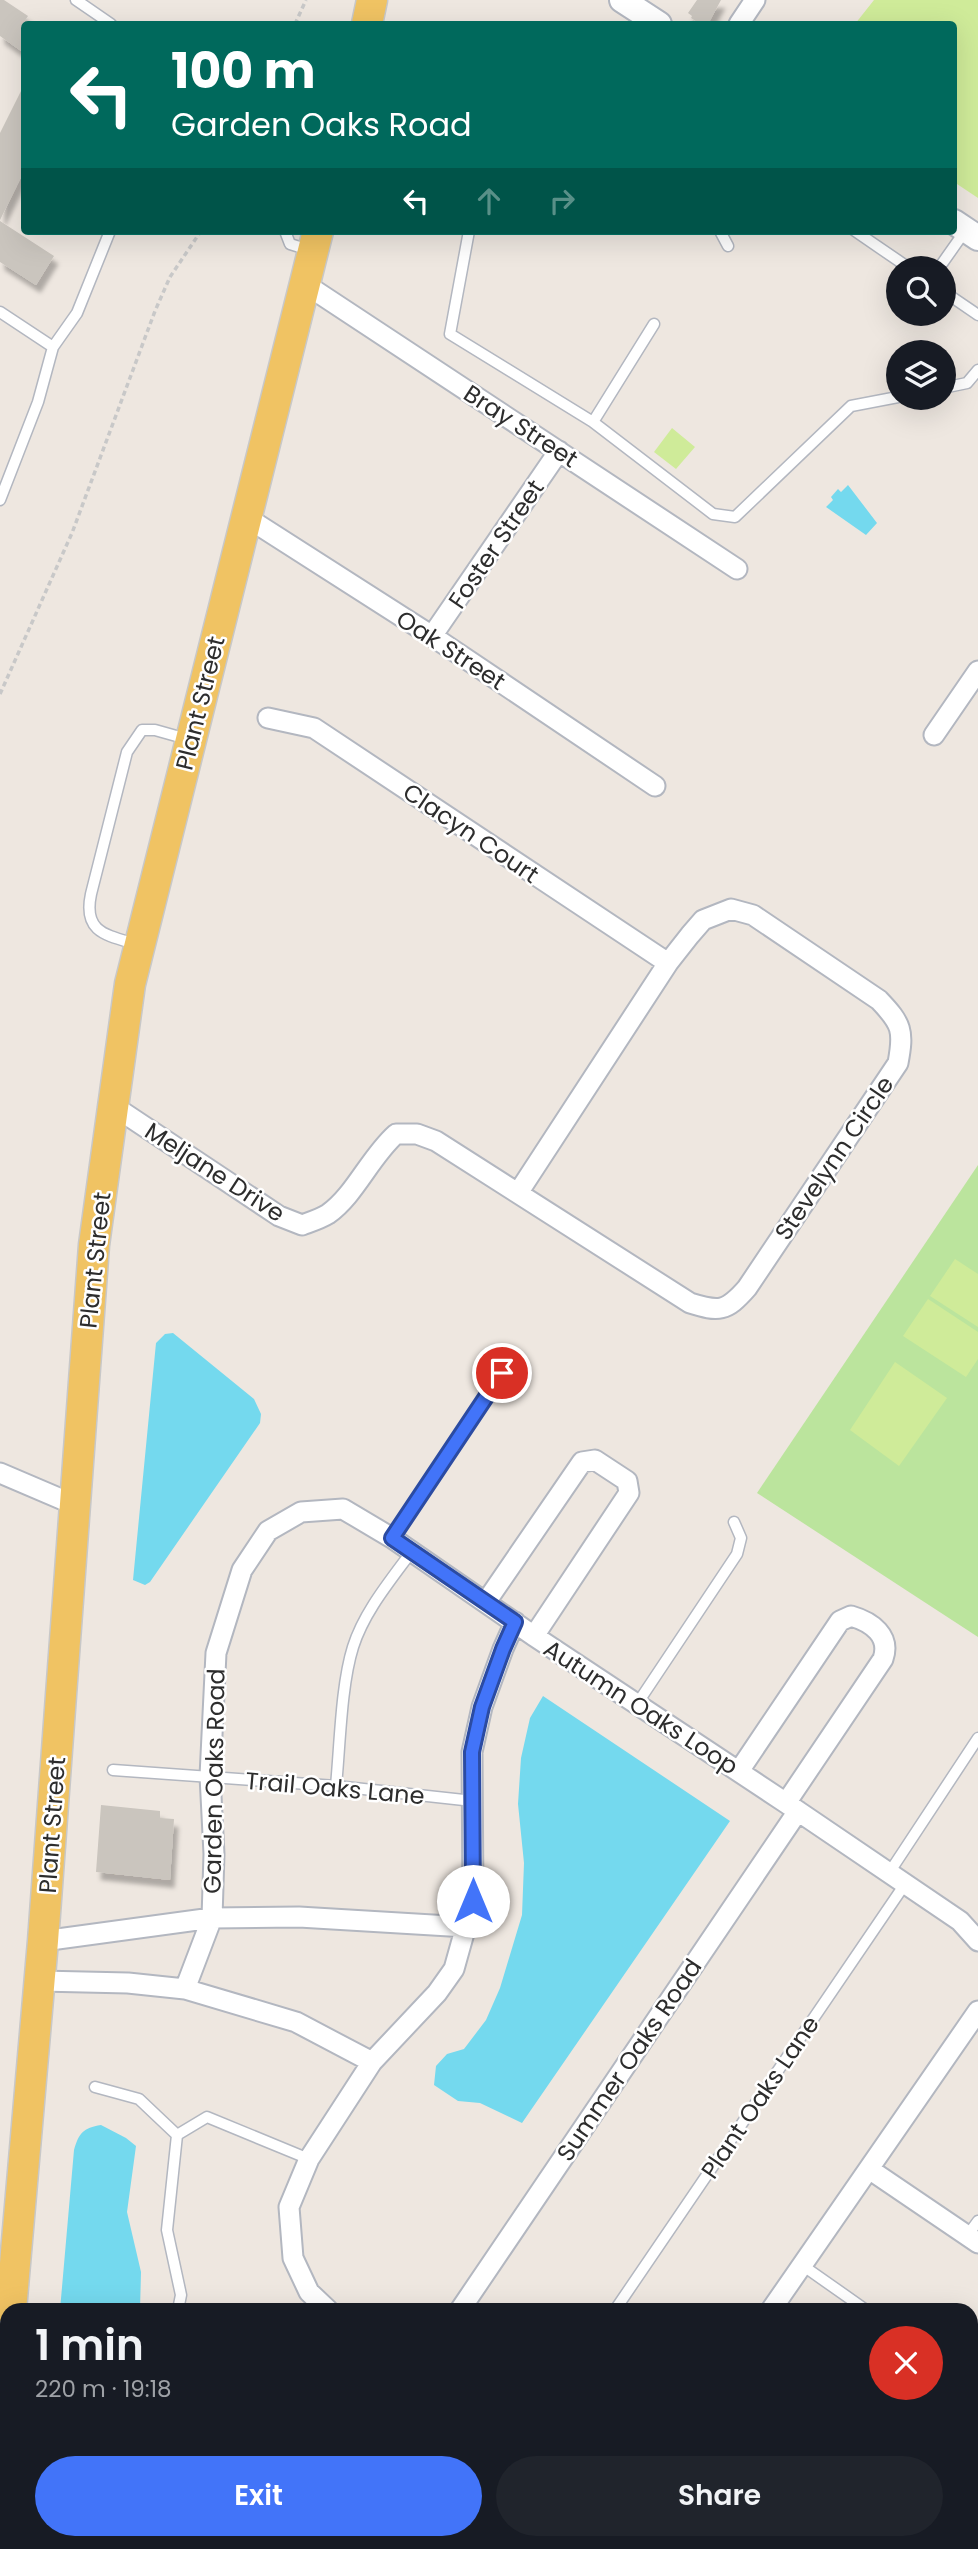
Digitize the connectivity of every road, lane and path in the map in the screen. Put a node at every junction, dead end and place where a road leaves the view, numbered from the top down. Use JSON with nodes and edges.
{"nodes":[{"id":1,"x":76,"y":0,"type":"edge"},
{"id":2,"x":306,"y":0,"type":"edge"},
{"id":3,"x":372,"y":0,"type":"edge"},
{"id":4,"x":622,"y":0,"type":"edge"},
{"id":5,"x":754,"y":0,"type":"edge"},
{"id":6,"x":107,"y":21,"type":"edge"},
{"id":7,"x":296,"y":21,"type":"edge"},
{"id":8,"x":368,"y":21,"type":"edge"},
{"id":9,"x":654,"y":21,"type":"edge"},
{"id":10,"x":740,"y":21,"type":"edge"},
{"id":11,"x":966,"y":230,"type":"edge"},
{"id":12,"x":108,"y":235,"type":"edge"},
{"id":13,"x":198,"y":235,"type":"edge"},
{"id":14,"x":287,"y":235,"type":"edge"},
{"id":15,"x":468,"y":235,"type":"edge"},
{"id":16,"x":722,"y":235,"type":"edge"},
{"id":17,"x":861,"y":235,"type":"edge"},
{"id":18,"x":315,"y":241,"type":"edge"},
{"id":19,"x":728,"y":246,"type":"dead end"},
{"id":20,"x":891,"y":256,"type":"edge"},
{"id":21,"x":948,"y":256,"type":"edge"},
{"id":22,"x":305,"y":284,"type":"junction"},
{"id":23,"x":956,"y":300,"type":"edge"},
{"id":24,"x":0,"y":312,"type":"edge"},
{"id":25,"x":978,"y":315,"type":"edge"},
{"id":26,"x":654,"y":324,"type":"dead end"},
{"id":27,"x":53,"y":347,"type":"junction"},
{"id":28,"x":978,"y":370,"type":"edge"},
{"id":29,"x":956,"y":385,"type":"edge"},
{"id":30,"x":886,"y":399,"type":"edge"},
{"id":31,"x":593,"y":422,"type":"junction"},
{"id":32,"x":559,"y":451,"type":"junction"},
{"id":33,"x":0,"y":500,"type":"edge"},
{"id":34,"x":246,"y":517,"type":"junction"},
{"id":35,"x":737,"y":569,"type":"dead end"},
{"id":36,"x":432,"y":636,"type":"junction"},
{"id":37,"x":978,"y":671,"type":"edge"},
{"id":38,"x":0,"y":694,"type":"edge"},
{"id":39,"x":268,"y":718,"type":"dead end"},
{"id":40,"x":934,"y":735,"type":"dead end"},
{"id":41,"x":191,"y":740,"type":"junction"},
{"id":42,"x":655,"y":786,"type":"dead end"},
{"id":43,"x":140,"y":945,"type":"junction"},
{"id":44,"x":668,"y":963,"type":"junction"},
{"id":45,"x":112,"y":1105,"type":"junction"},
{"id":46,"x":518,"y":1193,"type":"junction"},
{"id":47,"x":502,"y":1373,"type":"dead end"},
{"id":48,"x":0,"y":1473,"type":"edge"},
{"id":49,"x":75,"y":1505,"type":"junction"},
{"id":50,"x":734,"y":1522,"type":"dead end"},
{"id":51,"x":392,"y":1538,"type":"junction"},
{"id":52,"x":412,"y":1551,"type":"junction"},
{"id":53,"x":486,"y":1602,"type":"junction"},
{"id":54,"x":515,"y":1622,"type":"junction"},
{"id":55,"x":534,"y":1636,"type":"junction"},
{"id":56,"x":638,"y":1704,"type":"junction"},
{"id":57,"x":978,"y":1738,"type":"edge"},
{"id":58,"x":113,"y":1770,"type":"dead end"},
{"id":59,"x":739,"y":1771,"type":"junction"},
{"id":60,"x":210,"y":1776,"type":"junction"},
{"id":61,"x":336,"y":1786,"type":"junction"},
{"id":62,"x":474,"y":1801,"type":"junction"},
{"id":63,"x":792,"y":1807,"type":"junction"},
{"id":64,"x":897,"y":1878,"type":"junction"},
{"id":65,"x":212,"y":1918,"type":"junction"},
{"id":66,"x":467,"y":1927,"type":"junction"},
{"id":67,"x":43,"y":1941,"type":"junction"},
{"id":68,"x":978,"y":1941,"type":"edge"},
{"id":69,"x":40,"y":1980,"type":"junction"},
{"id":70,"x":185,"y":1989,"type":"junction"},
{"id":71,"x":978,"y":2011,"type":"edge"},
{"id":72,"x":372,"y":2062,"type":"junction"},
{"id":73,"x":95,"y":2087,"type":"dead end"},
{"id":74,"x":177,"y":2135,"type":"junction"},
{"id":75,"x":309,"y":2159,"type":"junction"},
{"id":76,"x":869,"y":2169,"type":"junction"},
{"id":77,"x":975,"y":2233,"type":"edge"},
{"id":78,"x":802,"y":2266,"type":"junction"},
{"id":79,"x":12,"y":2303,"type":"edge"},
{"id":80,"x":179,"y":2303,"type":"edge"},
{"id":81,"x":321,"y":2303,"type":"edge"},
{"id":82,"x":465,"y":2303,"type":"edge"},
{"id":83,"x":620,"y":2303,"type":"edge"},
{"id":84,"x":776,"y":2303,"type":"edge"},
{"id":85,"x":856,"y":2303,"type":"edge"}],
"edges":[{"from":1,"to":6,"type":"lane"},
{"from":2,"to":7,"type":"path"},
{"from":3,"to":8,"type":"main road"},
{"from":4,"to":9,"type":"street"},
{"from":5,"to":10,"type":"street"},
{"from":11,"to":21,"type":"lane"},
{"from":12,"to":27,"type":"lane"},
{"from":13,"to":38,"type":"path"},
{"from":14,"to":18,"type":"lane"},
{"from":15,"to":31,"type":"lane"},
{"from":16,"to":19,"type":"lane"},
{"from":17,"to":20,"type":"lane"},
{"from":18,"to":22,"type":"main road","name":"Plant Street"},
{"from":22,"to":32,"type":"street","name":"Bray Street"},
{"from":22,"to":34,"type":"main road","name":"Plant Street"},
{"from":23,"to":25,"type":"lane"},
{"from":24,"to":27,"type":"lane"},
{"from":26,"to":31,"type":"lane"},
{"from":27,"to":33,"type":"lane"},
{"from":28,"to":29,"type":"lane"},
{"from":30,"to":31,"type":"lane"},
{"from":32,"to":35,"type":"street","name":"Bray Street"},
{"from":32,"to":36,"type":"street","name":"Foster Street"},
{"from":34,"to":36,"type":"street","name":"Oak Street"},
{"from":34,"to":41,"type":"main road","name":"Plant Street"},
{"from":36,"to":42,"type":"street","name":"Oak Street"},
{"from":37,"to":40,"type":"street"},
{"from":39,"to":44,"type":"street","name":"Clacyn Court"},
{"from":41,"to":43,"type":"main road","name":"Plant Street"},
{"from":41,"to":43,"type":"lane"},
{"from":43,"to":45,"type":"main road","name":"Plant Street"},
{"from":44,"to":46,"type":"street","name":"Stevelynn Circle"},
{"from":44,"to":46,"type":"street","name":"Stevelynn Circle"},
{"from":45,"to":46,"type":"street","name":"Meljane Drive"},
{"from":45,"to":49,"type":"main road","name":"Plant Street"},
{"from":47,"to":51,"type":"lane"},
{"from":48,"to":49,"type":"street"},
{"from":49,"to":67,"type":"main road","name":"Plant Street"},
{"from":50,"to":56,"type":"lane"},
{"from":51,"to":52,"type":"street","name":"Garden Oaks Road"},
{"from":51,"to":60,"type":"street","name":"Garden Oaks Road"},
{"from":52,"to":53,"type":"street","name":"Garden Oaks Road"},
{"from":52,"to":61,"type":"lane"},
{"from":53,"to":54,"type":"street","name":"Garden Oaks Road"},
{"from":53,"to":55,"type":"street"},
{"from":54,"to":55,"type":"street","name":"Autumn Oaks Loop"},
{"from":54,"to":62,"type":"street","name":"Autumn Oaks Loop"},
{"from":55,"to":56,"type":"street","name":"Autumn Oaks Loop"},
{"from":56,"to":59,"type":"street","name":"Autumn Oaks Loop"},
{"from":57,"to":64,"type":"lane","name":"Plant Oaks Lane"},
{"from":58,"to":60,"type":"lane","name":"Trail Oaks Lane"},
{"from":59,"to":63,"type":"street","name":"Autumn Oaks Loop"},
{"from":59,"to":63,"type":"street","name":"Summer Oaks Road"},
{"from":60,"to":61,"type":"lane","name":"Trail Oaks Lane"},
{"from":60,"to":65,"type":"street","name":"Garden Oaks Road"},
{"from":61,"to":62,"type":"lane","name":"Trail Oaks Lane"},
{"from":62,"to":66,"type":"street","name":"Autumn Oaks Loop"},
{"from":63,"to":64,"type":"street","name":"Autumn Oaks Loop"},
{"from":63,"to":82,"type":"street","name":"Summer Oaks Road"},
{"from":64,"to":68,"type":"street","name":"Autumn Oaks Loop"},
{"from":64,"to":83,"type":"lane","name":"Plant Oaks Lane"},
{"from":65,"to":66,"type":"street"},
{"from":65,"to":67,"type":"street"},
{"from":65,"to":70,"type":"street","name":"Garden Oaks Road"},
{"from":66,"to":72,"type":"street","name":"Autumn Oaks Loop"},
{"from":67,"to":69,"type":"main road","name":"Plant Street"},
{"from":69,"to":70,"type":"street"},
{"from":69,"to":79,"type":"main road","name":"Plant Street"},
{"from":70,"to":72,"type":"street"},
{"from":71,"to":76,"type":"street"},
{"from":72,"to":75,"type":"street","name":"Autumn Oaks Loop"},
{"from":73,"to":74,"type":"lane"},
{"from":74,"to":75,"type":"lane"},
{"from":74,"to":80,"type":"lane"},
{"from":75,"to":81,"type":"street","name":"Autumn Oaks Loop"},
{"from":76,"to":77,"type":"street"},
{"from":76,"to":78,"type":"street"},
{"from":78,"to":84,"type":"street"},
{"from":78,"to":85,"type":"lane"}]}
